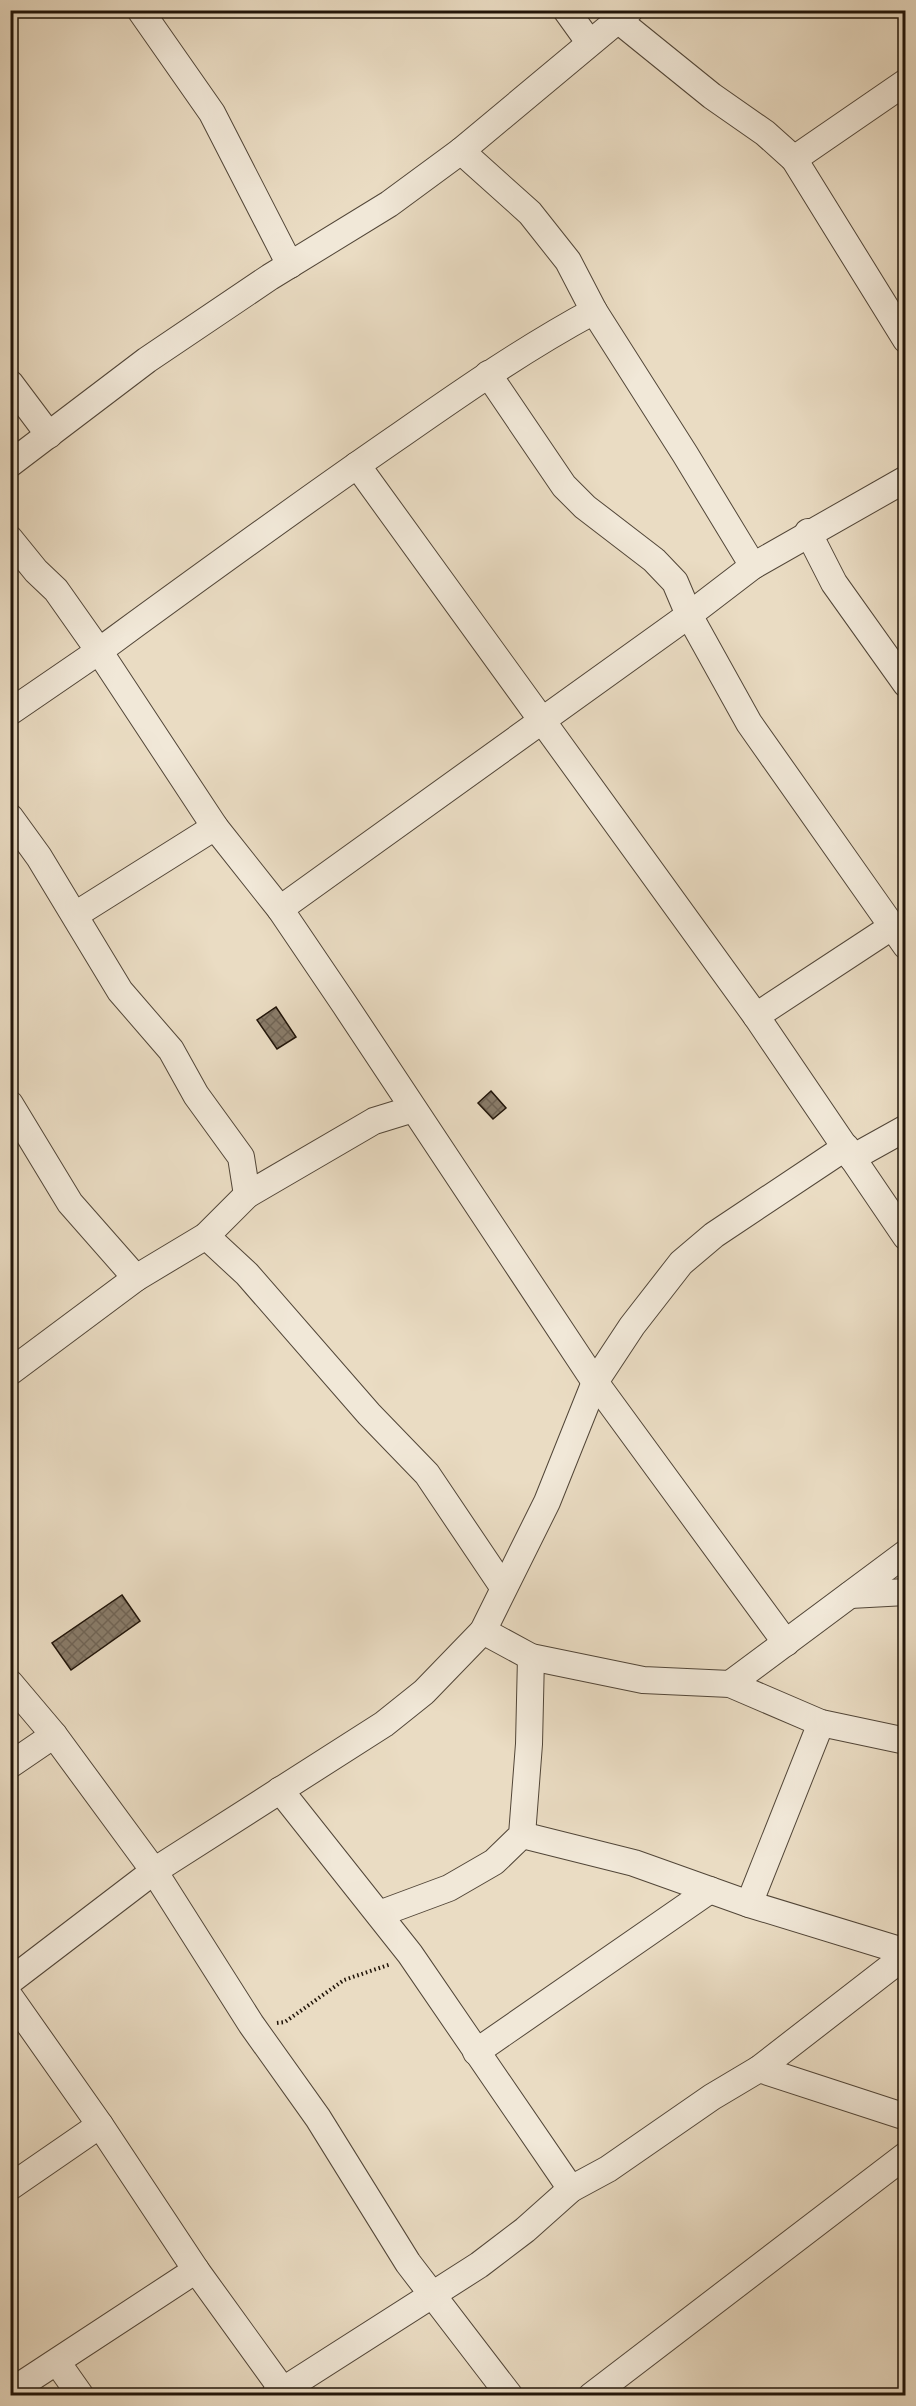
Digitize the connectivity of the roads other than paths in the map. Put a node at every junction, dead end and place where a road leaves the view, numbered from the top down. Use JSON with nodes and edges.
{"nodes":[{"id":1,"x":140,"y":10,"type":"edge"},
{"id":2,"x":566,"y":10,"type":"edge"},
{"id":3,"x":624,"y":15,"type":"edge"},
{"id":4,"x":589,"y":42,"type":"junction"},
{"id":5,"x":906,"y":82,"type":"edge"},
{"id":6,"x":461,"y":151,"type":"junction"},
{"id":7,"x":794,"y":159,"type":"junction"},
{"id":8,"x":290,"y":265,"type":"junction"},
{"id":9,"x":594,"y":311,"type":"junction"},
{"id":10,"x":906,"y":340,"type":"edge"},
{"id":11,"x":488,"y":374,"type":"junction"},
{"id":12,"x":10,"y":382,"type":"edge"},
{"id":13,"x":49,"y":435,"type":"junction"},
{"id":14,"x":10,"y":464,"type":"edge"},
{"id":15,"x":357,"y":465,"type":"junction"},
{"id":16,"x":906,"y":478,"type":"edge"},
{"id":17,"x":808,"y":532,"type":"junction"},
{"id":18,"x":10,"y":538,"type":"edge"},
{"id":19,"x":753,"y":567,"type":"junction"},
{"id":20,"x":689,"y":615,"type":"junction"},
{"id":21,"x":99,"y":651,"type":"junction"},
{"id":22,"x":906,"y":684,"type":"edge"},
{"id":23,"x":10,"y":712,"type":"edge"},
{"id":24,"x":541,"y":720,"type":"junction"},
{"id":25,"x":10,"y":817,"type":"edge"},
{"id":26,"x":215,"y":827,"type":"junction"},
{"id":27,"x":280,"y":909,"type":"junction"},
{"id":28,"x":75,"y":915,"type":"junction"},
{"id":29,"x":899,"y":936,"type":"edge"},
{"id":30,"x":756,"y":1016,"type":"junction"},
{"id":31,"x":10,"y":1104,"type":"edge"},
{"id":32,"x":413,"y":1109,"type":"junction"},
{"id":33,"x":906,"y":1128,"type":"edge"},
{"id":34,"x":849,"y":1152,"type":"junction"},
{"id":35,"x":247,"y":1195,"type":"junction"},
{"id":36,"x":206,"y":1236,"type":"junction"},
{"id":37,"x":906,"y":1237,"type":"edge"},
{"id":38,"x":136,"y":1278,"type":"junction"},
{"id":39,"x":10,"y":1372,"type":"edge"},
{"id":40,"x":595,"y":1382,"type":"junction"},
{"id":41,"x":906,"y":1553,"type":"edge"},
{"id":42,"x":503,"y":1587,"type":"junction"},
{"id":43,"x":906,"y":1592,"type":"edge"},
{"id":44,"x":850,"y":1594,"type":"junction"},
{"id":45,"x":483,"y":1631,"type":"junction"},
{"id":46,"x":786,"y":1643,"type":"junction"},
{"id":47,"x":531,"y":1657,"type":"junction"},
{"id":48,"x":10,"y":1683,"type":"edge"},
{"id":49,"x":730,"y":1684,"type":"junction"},
{"id":50,"x":821,"y":1723,"type":"junction"},
{"id":51,"x":54,"y":1735,"type":"junction"},
{"id":52,"x":906,"y":1741,"type":"edge"},
{"id":53,"x":10,"y":1765,"type":"edge"},
{"id":54,"x":280,"y":1790,"type":"junction"},
{"id":55,"x":522,"y":1835,"type":"junction"},
{"id":56,"x":154,"y":1870,"type":"junction"},
{"id":57,"x":711,"y":1890,"type":"junction"},
{"id":58,"x":749,"y":1904,"type":"junction"},
{"id":59,"x":379,"y":1914,"type":"junction"},
{"id":60,"x":906,"y":1954,"type":"edge"},
{"id":61,"x":10,"y":1981,"type":"edge"},
{"id":62,"x":10,"y":1997,"type":"edge"},
{"id":63,"x":476,"y":2052,"type":"junction"},
{"id":64,"x":759,"y":2069,"type":"junction"},
{"id":65,"x":906,"y":2117,"type":"edge"},
{"id":66,"x":100,"y":2125,"type":"junction"},
{"id":67,"x":906,"y":2155,"type":"edge"},
{"id":68,"x":10,"y":2187,"type":"edge"},
{"id":69,"x":571,"y":2188,"type":"junction"},
{"id":70,"x":196,"y":2270,"type":"junction"},
{"id":71,"x":431,"y":2293,"type":"junction"},
{"id":72,"x":57,"y":2362,"type":"junction"},
{"id":73,"x":10,"y":2392,"type":"edge"},
{"id":74,"x":281,"y":2393,"type":"edge"},
{"id":75,"x":81,"y":2396,"type":"edge"},
{"id":76,"x":510,"y":2396,"type":"edge"},
{"id":77,"x":591,"y":2396,"type":"edge"}],
"edges":[{"from":1,"to":8,"type":"street"},
{"from":2,"to":4,"type":"street"},
{"from":3,"to":4,"type":"street"},
{"from":3,"to":7,"type":"street"},
{"from":4,"to":6,"type":"street"},
{"from":5,"to":7,"type":"street"},
{"from":6,"to":8,"type":"street"},
{"from":6,"to":9,"type":"street"},
{"from":7,"to":10,"type":"street"},
{"from":8,"to":13,"type":"street"},
{"from":9,"to":11,"type":"street"},
{"from":9,"to":19,"type":"street"},
{"from":11,"to":15,"type":"street"},
{"from":11,"to":20,"type":"street"},
{"from":12,"to":13,"type":"street"},
{"from":13,"to":14,"type":"street"},
{"from":15,"to":21,"type":"street"},
{"from":15,"to":24,"type":"street"},
{"from":16,"to":17,"type":"street"},
{"from":17,"to":19,"type":"street"},
{"from":17,"to":22,"type":"street"},
{"from":18,"to":21,"type":"street"},
{"from":19,"to":20,"type":"street"},
{"from":20,"to":24,"type":"street"},
{"from":20,"to":29,"type":"street"},
{"from":21,"to":23,"type":"street"},
{"from":21,"to":26,"type":"street"},
{"from":24,"to":27,"type":"street"},
{"from":24,"to":30,"type":"street"},
{"from":25,"to":28,"type":"street"},
{"from":26,"to":27,"type":"street"},
{"from":26,"to":28,"type":"street"},
{"from":27,"to":32,"type":"street"},
{"from":28,"to":35,"type":"street"},
{"from":29,"to":30,"type":"street"},
{"from":30,"to":34,"type":"street"},
{"from":31,"to":38,"type":"street"},
{"from":32,"to":35,"type":"street"},
{"from":32,"to":40,"type":"street"},
{"from":33,"to":34,"type":"street"},
{"from":34,"to":37,"type":"street"},
{"from":34,"to":40,"type":"street"},
{"from":35,"to":36,"type":"street"},
{"from":36,"to":38,"type":"street"},
{"from":36,"to":42,"type":"street"},
{"from":38,"to":39,"type":"street"},
{"from":40,"to":42,"type":"street"},
{"from":40,"to":46,"type":"street"},
{"from":41,"to":44,"type":"street"},
{"from":42,"to":45,"type":"street"},
{"from":43,"to":44,"type":"street"},
{"from":44,"to":46,"type":"street"},
{"from":45,"to":47,"type":"street"},
{"from":45,"to":54,"type":"street"},
{"from":46,"to":49,"type":"street"},
{"from":47,"to":49,"type":"street"},
{"from":47,"to":55,"type":"street"},
{"from":48,"to":51,"type":"street"},
{"from":49,"to":50,"type":"street"},
{"from":50,"to":52,"type":"street"},
{"from":50,"to":58,"type":"street"},
{"from":51,"to":53,"type":"street"},
{"from":51,"to":56,"type":"street"},
{"from":54,"to":56,"type":"street"},
{"from":54,"to":59,"type":"street"},
{"from":55,"to":57,"type":"street"},
{"from":55,"to":59,"type":"street"},
{"from":56,"to":61,"type":"street"},
{"from":56,"to":71,"type":"street"},
{"from":57,"to":58,"type":"street"},
{"from":57,"to":63,"type":"street"},
{"from":58,"to":60,"type":"street"},
{"from":59,"to":63,"type":"street"},
{"from":60,"to":64,"type":"street"},
{"from":62,"to":66,"type":"street"},
{"from":63,"to":69,"type":"street"},
{"from":64,"to":65,"type":"street"},
{"from":64,"to":69,"type":"street"},
{"from":66,"to":68,"type":"street"},
{"from":66,"to":70,"type":"street"},
{"from":67,"to":77,"type":"street"},
{"from":69,"to":71,"type":"street"},
{"from":70,"to":72,"type":"street"},
{"from":70,"to":74,"type":"street"},
{"from":71,"to":74,"type":"street"},
{"from":71,"to":76,"type":"street"},
{"from":72,"to":73,"type":"street"},
{"from":72,"to":75,"type":"street"}]}
